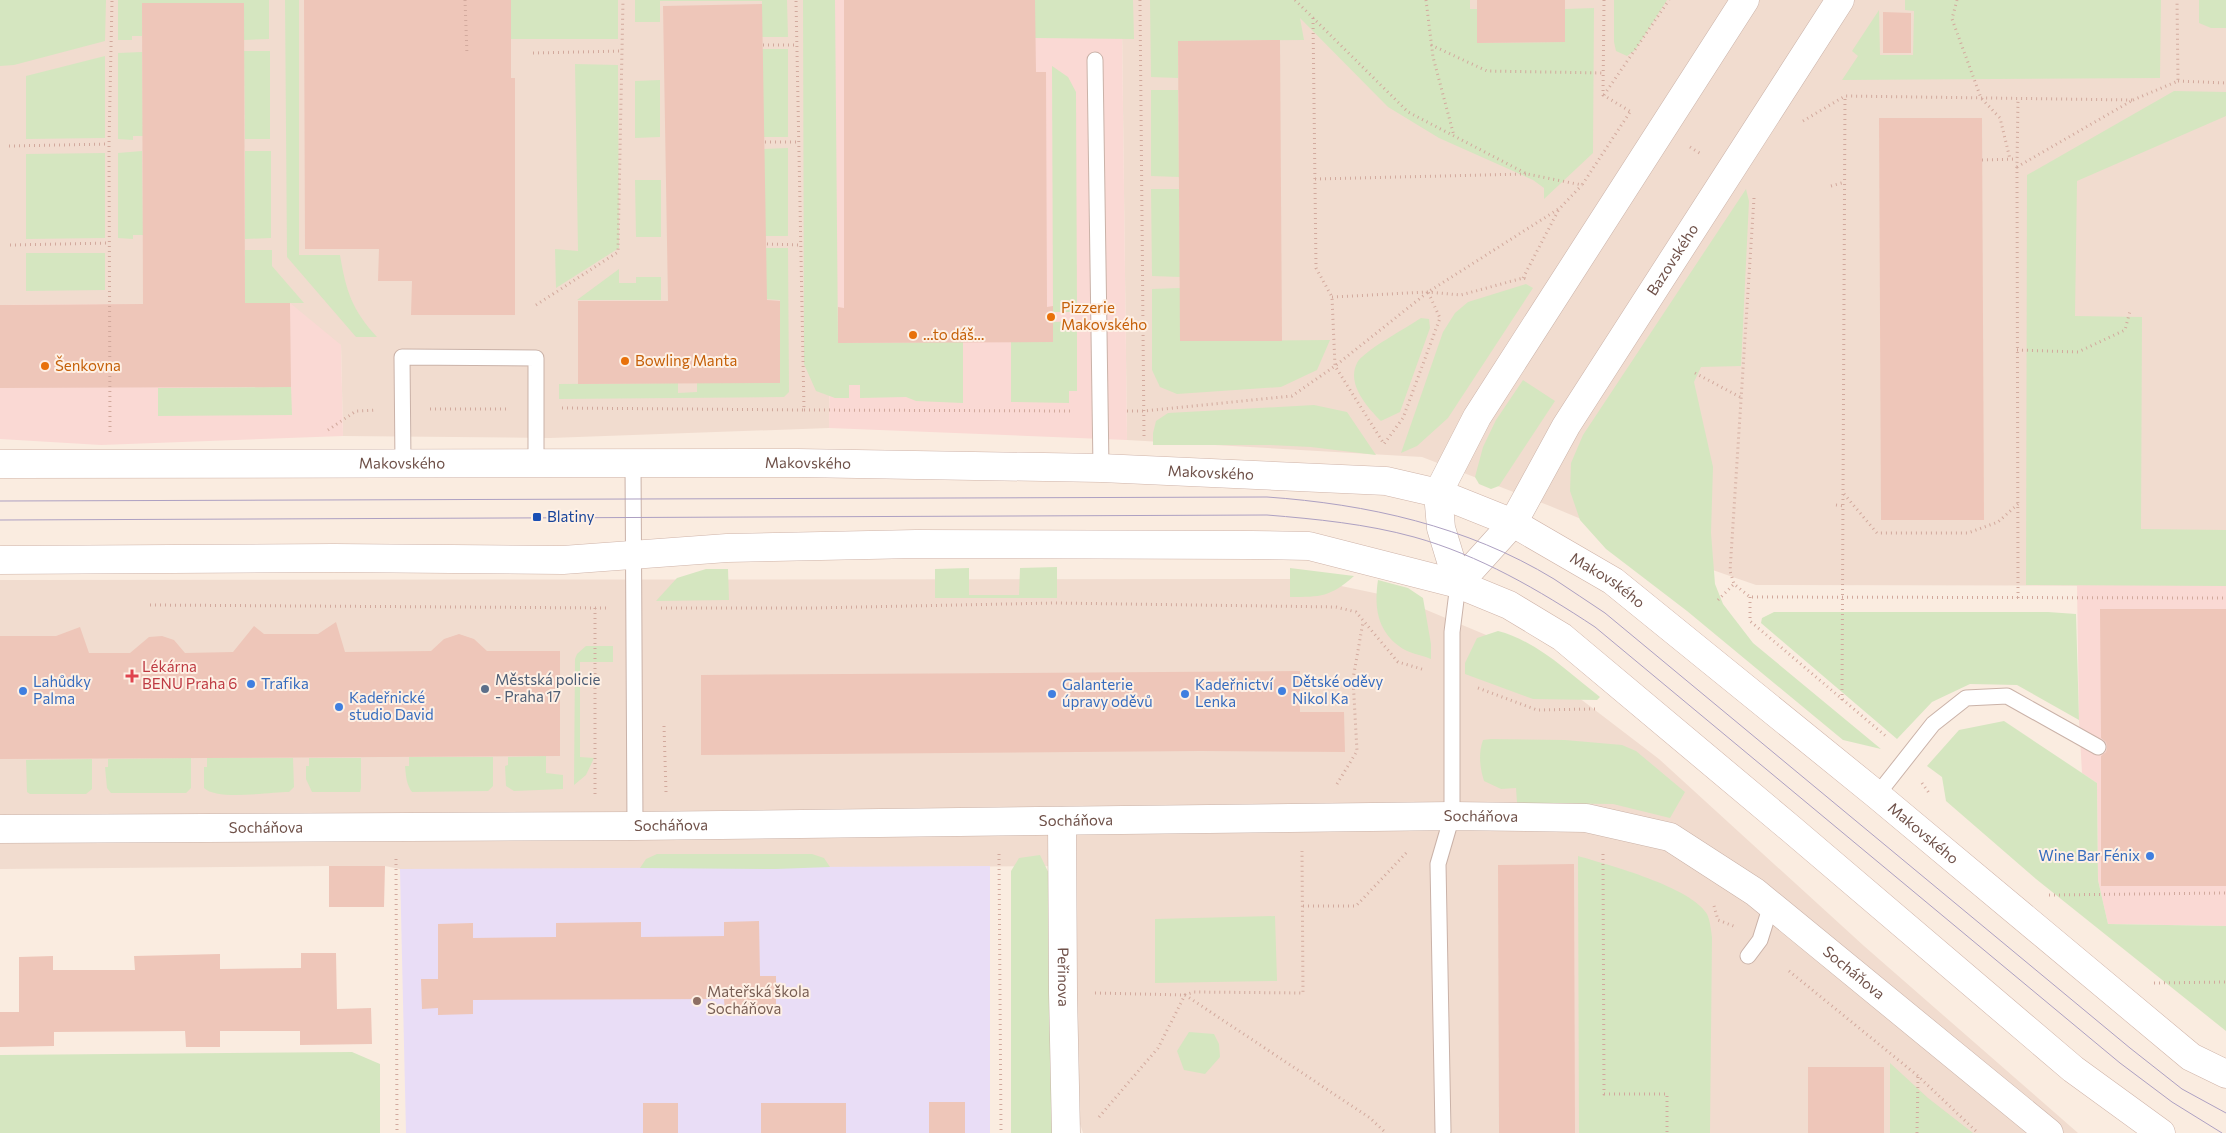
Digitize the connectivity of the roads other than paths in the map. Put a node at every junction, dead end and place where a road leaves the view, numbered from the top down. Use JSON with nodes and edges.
{"nodes":[{"id":1,"x":1745,"y":0,"type":"edge"},
{"id":2,"x":1840,"y":0,"type":"edge"},
{"id":3,"x":1095,"y":60,"type":"dead end"},
{"id":4,"x":0,"y":464,"type":"edge"},
{"id":5,"x":403,"y":464,"type":"junction"},
{"id":6,"x":632,"y":464,"type":"junction"},
{"id":7,"x":536,"y":465,"type":"junction"},
{"id":8,"x":1101,"y":468,"type":"junction"},
{"id":9,"x":1438,"y":493,"type":"junction"},
{"id":10,"x":1513,"y":523,"type":"junction"},
{"id":11,"x":633,"y":556,"type":"junction"},
{"id":12,"x":0,"y":560,"type":"edge"},
{"id":13,"x":1458,"y":584,"type":"junction"},
{"id":14,"x":2098,"y":747,"type":"dead end"},
{"id":15,"x":1877,"y":795,"type":"junction"},
{"id":16,"x":1452,"y":816,"type":"junction"},
{"id":17,"x":1062,"y":820,"type":"junction"},
{"id":18,"x":635,"y":826,"type":"junction"},
{"id":19,"x":0,"y":829,"type":"edge"},
{"id":20,"x":1771,"y":905,"type":"junction"},
{"id":21,"x":1748,"y":956,"type":"dead end"},
{"id":22,"x":2226,"y":1074,"type":"edge"},
{"id":23,"x":1443,"y":1131,"type":"dead end"},
{"id":24,"x":1066,"y":1133,"type":"edge"},
{"id":25,"x":2049,"y":1133,"type":"edge"},
{"id":26,"x":2161,"y":1133,"type":"edge"}],
"edges":[{"from":1,"to":9,"type":"street"},
{"from":2,"to":10,"type":"street","name":"Bazovského"},
{"from":3,"to":8,"type":"lane"},
{"from":4,"to":5,"type":"street","name":"Makovského"},
{"from":5,"to":7,"type":"street","name":"Makovského"},
{"from":5,"to":7,"type":"lane"},
{"from":6,"to":7,"type":"street","name":"Makovského"},
{"from":6,"to":8,"type":"street","name":"Makovského"},
{"from":6,"to":11,"type":"lane"},
{"from":8,"to":9,"type":"street","name":"Makovského"},
{"from":9,"to":10,"type":"street","name":"Makovského"},
{"from":9,"to":13,"type":"street"},
{"from":10,"to":13,"type":"street","name":"Bazovského"},
{"from":10,"to":15,"type":"street","name":"Makovského"},
{"from":11,"to":12,"type":"street"},
{"from":11,"to":13,"type":"street"},
{"from":11,"to":18,"type":"lane"},
{"from":13,"to":16,"type":"lane"},
{"from":13,"to":26,"type":"street"},
{"from":14,"to":15,"type":"lane"},
{"from":15,"to":22,"type":"street","name":"Makovského"},
{"from":16,"to":17,"type":"street","name":"Socháňova"},
{"from":16,"to":20,"type":"street","name":"Socháňova"},
{"from":16,"to":23,"type":"lane"},
{"from":17,"to":18,"type":"street","name":"Socháňova"},
{"from":17,"to":24,"type":"street","name":"Peřinova"},
{"from":18,"to":19,"type":"street","name":"Socháňova"},
{"from":20,"to":21,"type":"lane"},
{"from":20,"to":25,"type":"street","name":"Socháňova"}]}
